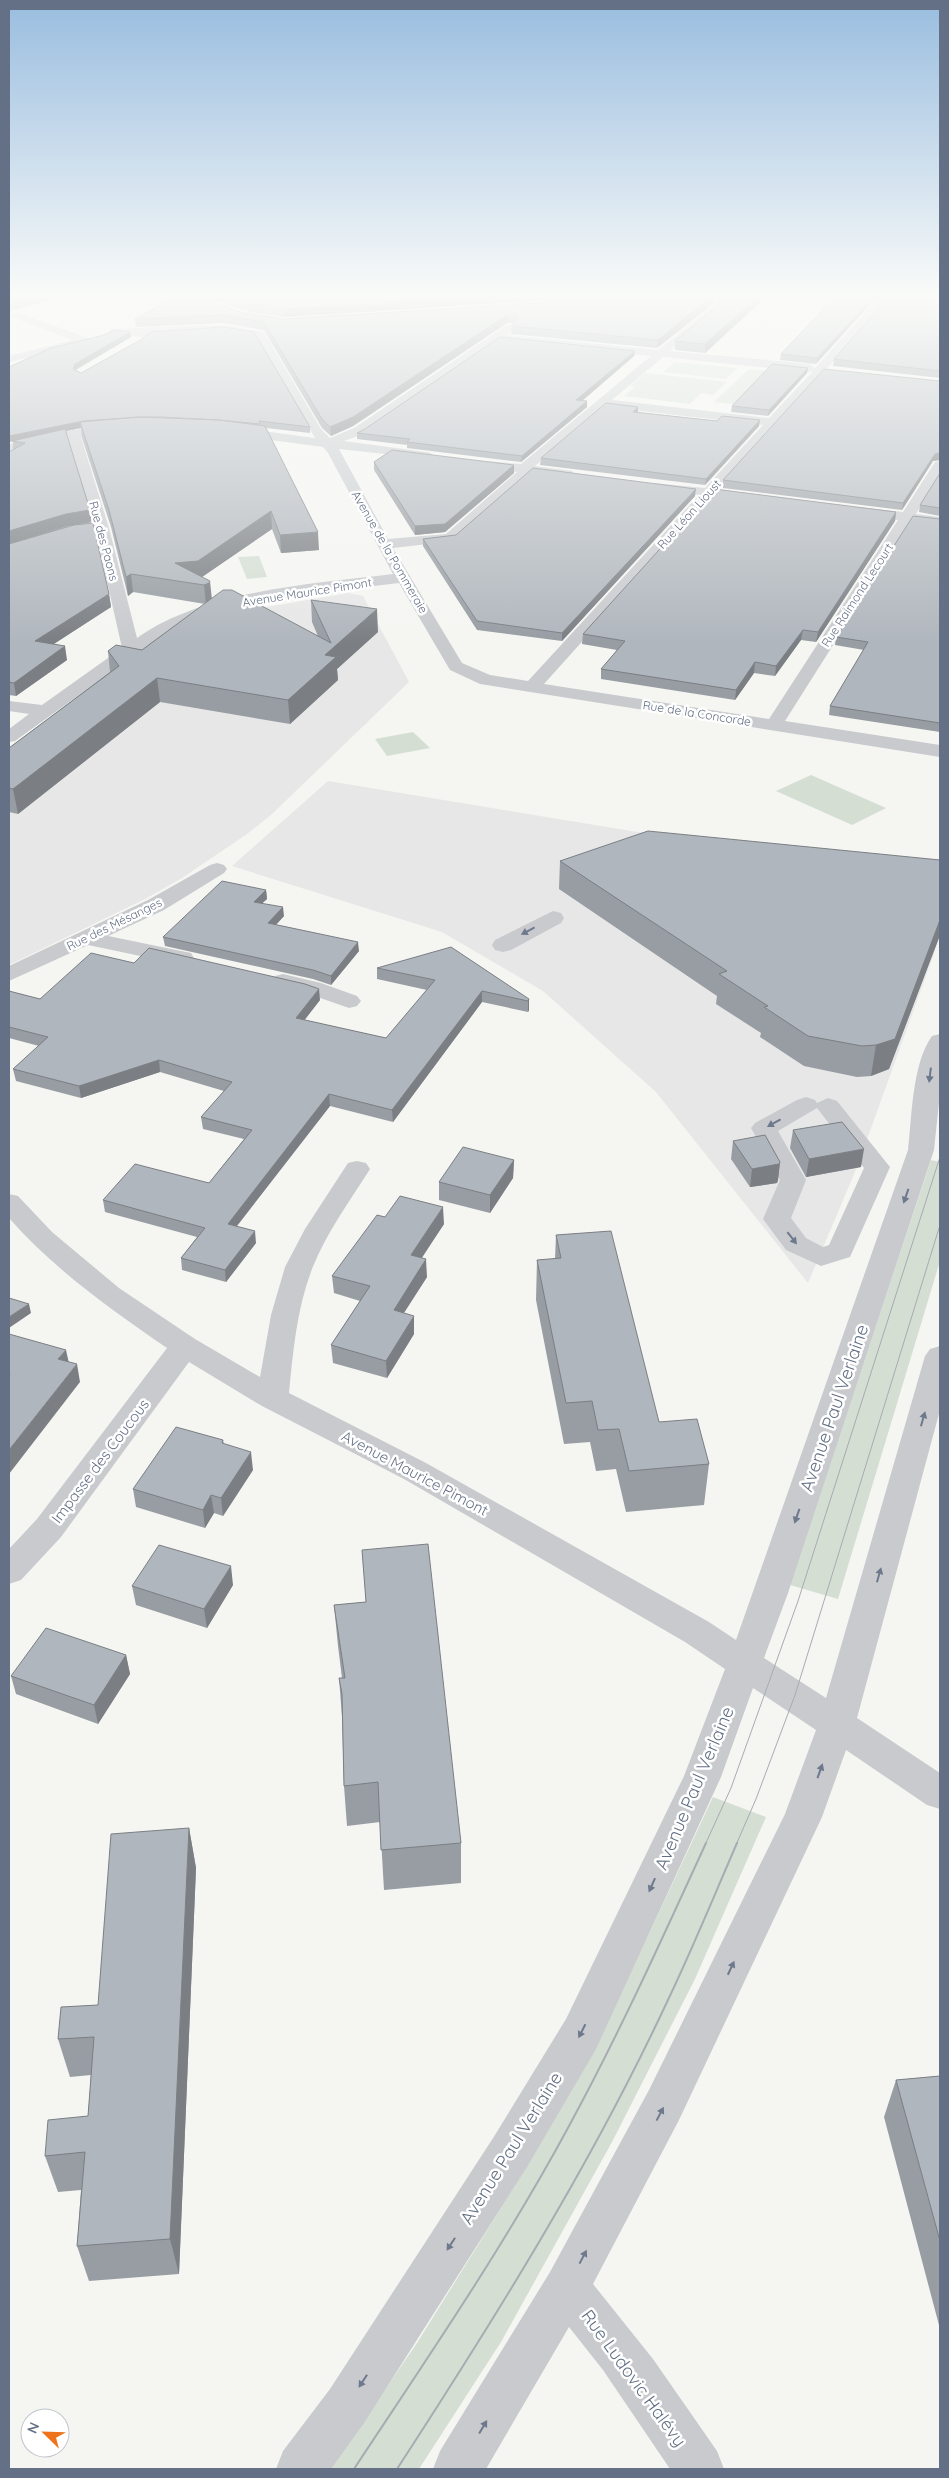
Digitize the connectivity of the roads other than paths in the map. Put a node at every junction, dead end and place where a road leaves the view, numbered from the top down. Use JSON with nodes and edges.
{"nodes":[{"id":1,"x":305,"y":413,"type":"edge"},
{"id":2,"x":386,"y":413,"type":"edge"},
{"id":3,"x":591,"y":413,"type":"edge"},
{"id":4,"x":689,"y":413,"type":"edge"},
{"id":5,"x":783,"y":413,"type":"edge"},
{"id":6,"x":773,"y":422,"type":"junction"},
{"id":7,"x":133,"y":427,"type":"edge"},
{"id":8,"x":221,"y":430,"type":"edge"},
{"id":9,"x":73,"y":433,"type":"junction"},
{"id":10,"x":328,"y":444,"type":"junction"},
{"id":11,"x":9,"y":448,"type":"edge"},
{"id":12,"x":439,"y":458,"type":"edge"},
{"id":13,"x":458,"y":460,"type":"edge"},
{"id":14,"x":940,"y":466,"type":"edge"},
{"id":15,"x":527,"y":469,"type":"junction"},
{"id":16,"x":577,"y":475,"type":"edge"},
{"id":17,"x":643,"y":484,"type":"edge"},
{"id":18,"x":709,"y":492,"type":"junction"},
{"id":19,"x":757,"y":498,"type":"edge"},
{"id":20,"x":846,"y":509,"type":"edge"},
{"id":21,"x":907,"y":517,"type":"junction"},
{"id":22,"x":940,"y":521,"type":"edge"},
{"id":23,"x":102,"y":528,"type":"junction"},
{"id":24,"x":83,"y":530,"type":"edge"},
{"id":25,"x":383,"y":544,"type":"junction"},
{"id":26,"x":403,"y":578,"type":"junction"},
{"id":27,"x":131,"y":649,"type":"junction"},
{"id":28,"x":456,"y":666,"type":"joint"},
{"id":29,"x":532,"y":687,"type":"junction"},
{"id":30,"x":9,"y":706,"type":"edge"},
{"id":31,"x":46,"y":711,"type":"junction"},
{"id":32,"x":774,"y":725,"type":"junction"},
{"id":33,"x":10,"y":735,"type":"edge"},
{"id":34,"x":940,"y":751,"type":"edge"},
{"id":35,"x":217,"y":868,"type":"dead end"},
{"id":36,"x":553,"y":918,"type":"dead end"},
{"id":37,"x":86,"y":938,"type":"junction"},
{"id":38,"x":503,"y":945,"type":"dead end"},
{"id":39,"x":208,"y":964,"type":"edge"},
{"id":40,"x":9,"y":974,"type":"edge"},
{"id":41,"x":265,"y":977,"type":"edge"},
{"id":42,"x":349,"y":1001,"type":"dead end"},
{"id":43,"x":940,"y":1041,"type":"edge"},
{"id":44,"x":817,"y":1105,"type":"joint"},
{"id":45,"x":357,"y":1169,"type":"dead end"},
{"id":46,"x":9,"y":1202,"type":"edge"},
{"id":47,"x":185,"y":1346,"type":"junction"},
{"id":48,"x":940,"y":1358,"type":"edge"},
{"id":49,"x":273,"y":1398,"type":"junction"},
{"id":50,"x":9,"y":1571,"type":"edge"},
{"id":51,"x":746,"y":1662,"type":"junction"},
{"id":52,"x":837,"y":1724,"type":"junction"},
{"id":53,"x":940,"y":1793,"type":"edge"},
{"id":54,"x":566,"y":2288,"type":"junction"},
{"id":55,"x":301,"y":2469,"type":"edge"},
{"id":56,"x":458,"y":2469,"type":"edge"},
{"id":57,"x":699,"y":2469,"type":"edge"}],
"edges":[{"from":1,"to":10,"type":"street","name":"Avenue de la Pommeraie"},
{"from":2,"to":10,"type":"street"},
{"from":3,"to":15,"type":"street"},
{"from":4,"to":6,"type":"street"},
{"from":5,"to":6,"type":"street","name":"Rue Léon Lioust"},
{"from":6,"to":18,"type":"street","name":"Rue Léon Lioust"},
{"from":7,"to":9,"type":"street"},
{"from":8,"to":10,"type":"street"},
{"from":9,"to":11,"type":"street"},
{"from":9,"to":23,"type":"street","name":"Rue des Paons"},
{"from":10,"to":12,"type":"street"},
{"from":10,"to":25,"type":"street","name":"Avenue de la Pommeraie"},
{"from":13,"to":15,"type":"street"},
{"from":14,"to":21,"type":"street","name":"Rue Raimond Lecourt"},
{"from":15,"to":16,"type":"street"},
{"from":15,"to":25,"type":"street"},
{"from":17,"to":18,"type":"street"},
{"from":18,"to":19,"type":"street"},
{"from":18,"to":29,"type":"street","name":"Rue Léon Lioust"},
{"from":20,"to":21,"type":"street"},
{"from":21,"to":22,"type":"street"},
{"from":21,"to":32,"type":"street","name":"Rue Raimond Lecourt"},
{"from":23,"to":24,"type":"street"},
{"from":23,"to":27,"type":"street","name":"Rue des Paons"},
{"from":25,"to":26,"type":"street","name":"Avenue de la Pommeraie"},
{"from":26,"to":27,"type":"street","name":"Avenue Maurice Pimont"},
{"from":26,"to":28,"type":"street","name":"Avenue de la Pommeraie"},
{"from":27,"to":31,"type":"street","name":"Avenue Maurice Pimont"},
{"from":28,"to":29,"type":"street","name":"Rue de la Concorde"},
{"from":29,"to":32,"type":"street","name":"Rue de la Concorde"},
{"from":30,"to":31,"type":"street"},
{"from":31,"to":33,"type":"street","name":"Avenue Maurice Pimont"},
{"from":32,"to":34,"type":"street","name":"Rue de la Concorde"},
{"from":35,"to":37,"type":"street","name":"Rue des Mésanges"},
{"from":36,"to":38,"type":"street","one_way":true},
{"from":37,"to":39,"type":"street"},
{"from":37,"to":40,"type":"street","name":"Rue des Mésanges"},
{"from":41,"to":42,"type":"street"},
{"from":43,"to":51,"type":"street","name":"Avenue Paul Verlaine","one_way":true},
{"from":44,"to":44,"type":"street","one_way":true},
{"from":45,"to":49,"type":"street"},
{"from":46,"to":47,"type":"street","name":"Avenue Maurice Pimont"},
{"from":47,"to":49,"type":"street","name":"Avenue Maurice Pimont"},
{"from":47,"to":50,"type":"street","name":"Impasse des Coucous"},
{"from":52,"to":48,"type":"street","one_way":true},
{"from":49,"to":51,"type":"street","name":"Avenue Maurice Pimont"},
{"from":51,"to":52,"type":"street","name":"Avenue Maurice Pimont"},
{"from":51,"to":55,"type":"street","name":"Avenue Paul Verlaine","one_way":true},
{"from":52,"to":53,"type":"street","name":"Avenue Maurice Pimont"},
{"from":54,"to":52,"type":"street","one_way":true},
{"from":56,"to":54,"type":"street","one_way":true},
{"from":54,"to":57,"type":"street","name":"Rue Ludovic Halévy"}]}
